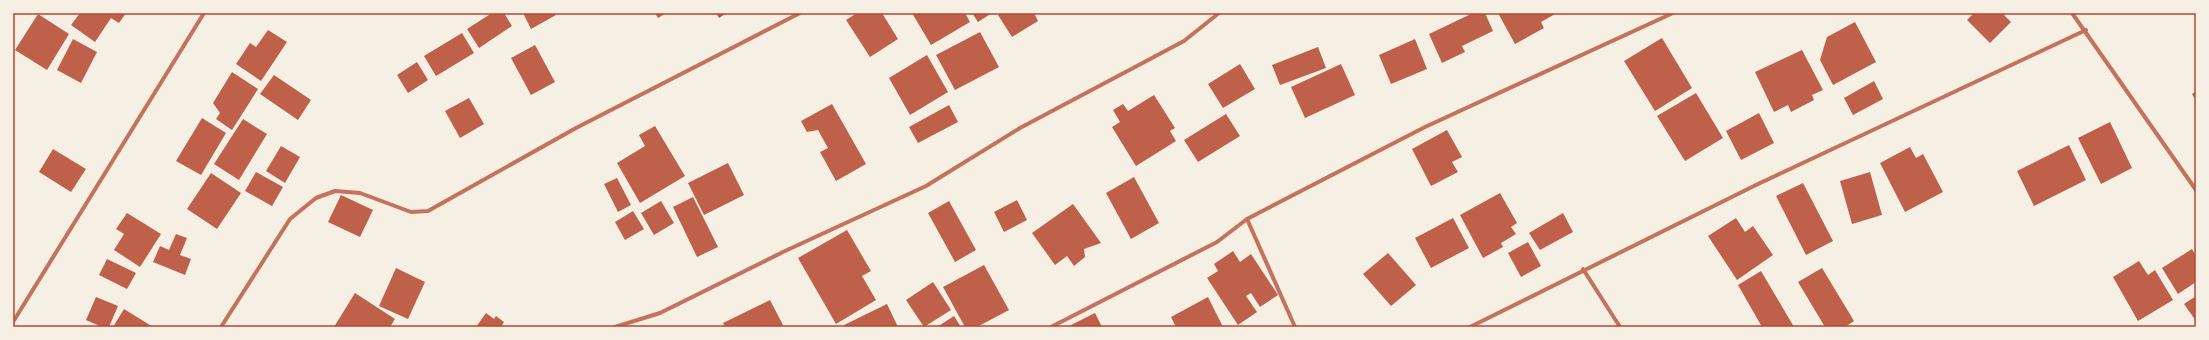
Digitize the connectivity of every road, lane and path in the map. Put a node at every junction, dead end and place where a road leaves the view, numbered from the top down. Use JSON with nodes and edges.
{"nodes":[{"id":1,"x":204,"y":13,"type":"edge"},
{"id":2,"x":800,"y":13,"type":"edge"},
{"id":3,"x":1224,"y":13,"type":"edge"},
{"id":4,"x":1672,"y":13,"type":"edge"},
{"id":5,"x":2072,"y":13,"type":"edge"},
{"id":6,"x":1218,"y":14,"type":"edge"},
{"id":7,"x":2086,"y":30,"type":"junction"},
{"id":8,"x":2196,"y":190,"type":"edge"},
{"id":9,"x":1247,"y":219,"type":"junction"},
{"id":10,"x":1583,"y":269,"type":"junction"},
{"id":11,"x":13,"y":322,"type":"edge"},
{"id":12,"x":222,"y":327,"type":"edge"},
{"id":13,"x":615,"y":327,"type":"edge"},
{"id":14,"x":1051,"y":327,"type":"edge"},
{"id":15,"x":1295,"y":327,"type":"edge"},
{"id":16,"x":1470,"y":327,"type":"edge"},
{"id":17,"x":1620,"y":327,"type":"edge"}],
"edges":[{"from":1,"to":11,"type":"street"},
{"from":2,"to":12,"type":"street"},
{"from":3,"to":6,"type":"street"},
{"from":4,"to":9,"type":"street"},
{"from":5,"to":7,"type":"street"},
{"from":6,"to":13,"type":"street"},
{"from":7,"to":8,"type":"street"},
{"from":7,"to":10,"type":"street"},
{"from":9,"to":14,"type":"street"},
{"from":9,"to":15,"type":"street"},
{"from":10,"to":16,"type":"street"},
{"from":10,"to":17,"type":"street"}]}
